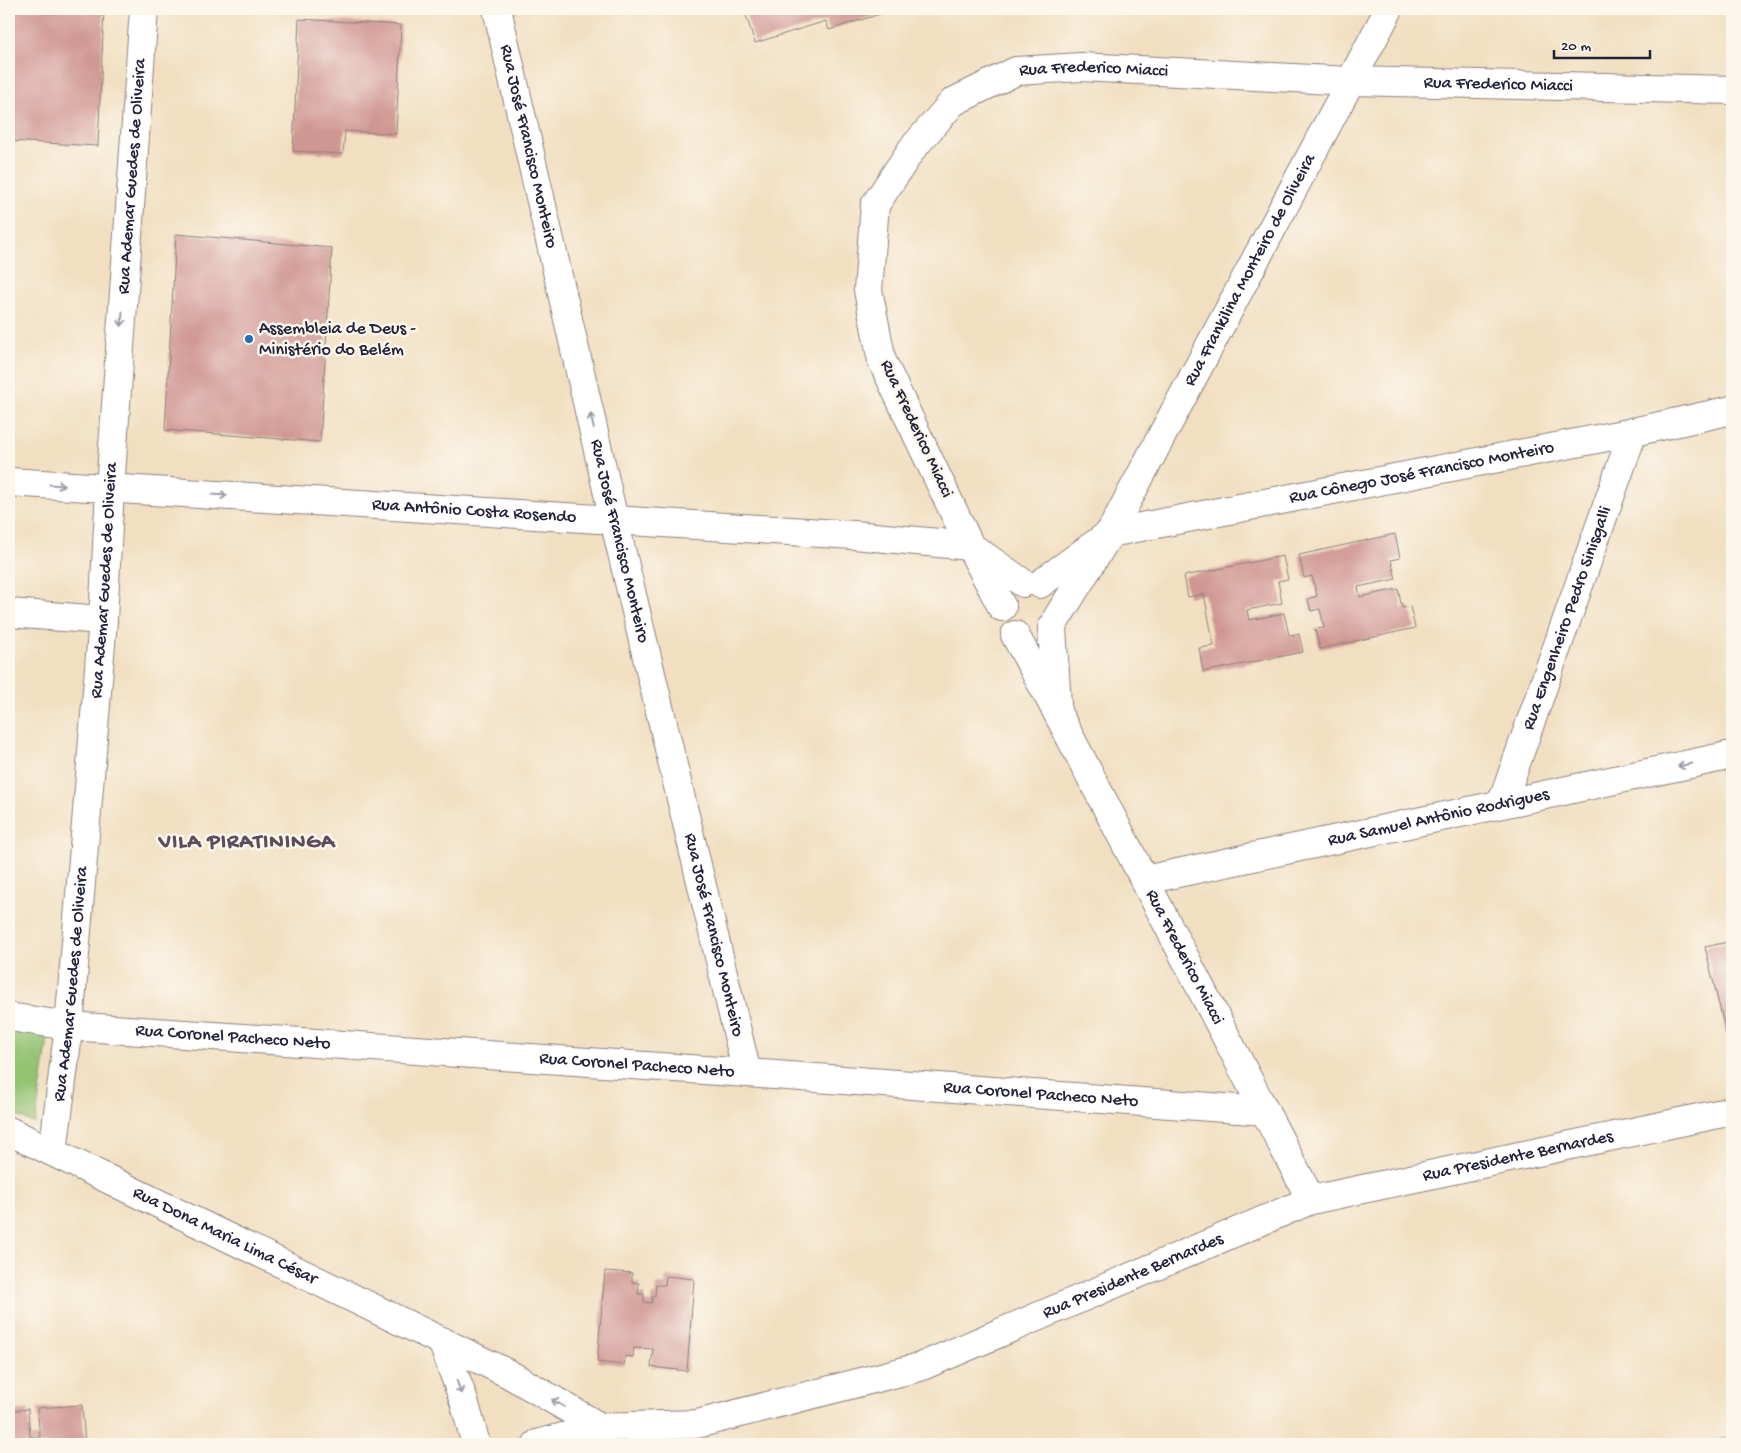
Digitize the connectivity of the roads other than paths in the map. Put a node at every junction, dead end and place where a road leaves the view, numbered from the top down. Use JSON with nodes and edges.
{"nodes":[{"id":1,"x":144,"y":9,"type":"edge"},
{"id":2,"x":497,"y":9,"type":"edge"},
{"id":3,"x":1389,"y":9,"type":"edge"},
{"id":4,"x":1350,"y":81,"type":"junction"},
{"id":5,"x":1732,"y":90,"type":"edge"},
{"id":6,"x":1732,"y":410,"type":"edge"},
{"id":7,"x":1632,"y":432,"type":"junction"},
{"id":8,"x":9,"y":482,"type":"edge"},
{"id":9,"x":110,"y":489,"type":"junction"},
{"id":10,"x":614,"y":520,"type":"junction"},
{"id":11,"x":1110,"y":533,"type":"junction"},
{"id":12,"x":970,"y":546,"type":"junction"},
{"id":13,"x":1031,"y":583,"type":"junction"},
{"id":14,"x":1002,"y":606,"type":"junction"},
{"id":15,"x":9,"y":613,"type":"edge"},
{"id":16,"x":103,"y":620,"type":"junction"},
{"id":17,"x":1055,"y":623,"type":"junction"},
{"id":18,"x":1015,"y":635,"type":"junction"},
{"id":19,"x":1058,"y":714,"type":"junction"},
{"id":20,"x":1732,"y":755,"type":"edge"},
{"id":21,"x":1502,"y":803,"type":"junction"},
{"id":22,"x":1144,"y":880,"type":"junction"},
{"id":23,"x":9,"y":1017,"type":"edge"},
{"id":24,"x":69,"y":1026,"type":"junction"},
{"id":25,"x":747,"y":1072,"type":"junction"},
{"id":26,"x":1265,"y":1111,"type":"junction"},
{"id":27,"x":1732,"y":1111,"type":"edge"},
{"id":28,"x":9,"y":1132,"type":"edge"},
{"id":29,"x":53,"y":1152,"type":"junction"},
{"id":30,"x":1311,"y":1200,"type":"junction"},
{"id":31,"x":442,"y":1341,"type":"junction"},
{"id":32,"x":600,"y":1427,"type":"junction"},
{"id":33,"x":691,"y":1434,"type":"edge"},
{"id":34,"x":476,"y":1444,"type":"edge"},
{"id":35,"x":537,"y":1444,"type":"edge"}],
"edges":[{"from":1,"to":9,"type":"street","name":"Rua Ademar Guedes de Oliveira","one_way":true},
{"from":10,"to":2,"type":"street","name":"Rua José Francisco Monteiro","one_way":true},
{"from":3,"to":4,"type":"street","name":"Rua Frankilina Monteiro de Oliveira"},
{"from":4,"to":5,"type":"street","name":"Rua Frederico Miacci"},
{"from":4,"to":11,"type":"street","name":"Rua Frankilina Monteiro de Oliveira"},
{"from":4,"to":12,"type":"street","name":"Rua Frederico Miacci"},
{"from":6,"to":7,"type":"street","name":"Rua Cônego José Francisco Monteiro"},
{"from":7,"to":11,"type":"street","name":"Rua Cônego José Francisco Monteiro"},
{"from":7,"to":21,"type":"street","name":"Rua Engenheiro Pedro Sinisgalli"},
{"from":8,"to":9,"type":"street","name":"Rua Antônio Costa Rosendo","one_way":true},
{"from":9,"to":10,"type":"street","name":"Rua Antônio Costa Rosendo","one_way":true},
{"from":9,"to":16,"type":"street","name":"Rua Ademar Guedes de Oliveira"},
{"from":10,"to":12,"type":"street","name":"Rua Antônio Costa Rosendo"},
{"from":10,"to":25,"type":"street","name":"Rua José Francisco Monteiro"},
{"from":11,"to":13,"type":"street","name":"Rua Frankilina Monteiro de Oliveira"},
{"from":11,"to":17,"type":"street","name":"Rua Frankilina Monteiro de Oliveira"},
{"from":12,"to":13,"type":"street","name":"Rua Frederico Miacci"},
{"from":12,"to":14,"type":"street","name":"Rua Frederico Miacci"},
{"from":13,"to":14,"type":"street"},
{"from":13,"to":17,"type":"street"},
{"from":14,"to":18,"type":"street"},
{"from":15,"to":16,"type":"street"},
{"from":16,"to":24,"type":"street","name":"Rua Ademar Guedes de Oliveira"},
{"from":17,"to":18,"type":"street"},
{"from":17,"to":19,"type":"street","name":"Rua Frederico Miacci"},
{"from":18,"to":19,"type":"street","name":"Rua Frederico Miacci"},
{"from":19,"to":22,"type":"street","name":"Rua Frederico Miacci"},
{"from":20,"to":21,"type":"street","name":"Rua Samuel Antônio Rodrigues","one_way":true},
{"from":21,"to":22,"type":"street","name":"Rua Samuel Antônio Rodrigues"},
{"from":22,"to":26,"type":"street","name":"Rua Frederico Miacci"},
{"from":23,"to":24,"type":"street","name":"Rua Coronel Pacheco Neto"},
{"from":24,"to":25,"type":"street","name":"Rua Coronel Pacheco Neto"},
{"from":24,"to":29,"type":"street","name":"Rua Ademar Guedes de Oliveira"},
{"from":25,"to":26,"type":"street","name":"Rua Coronel Pacheco Neto"},
{"from":26,"to":30,"type":"street","name":"Rua Frederico Miacci"},
{"from":27,"to":30,"type":"street","name":"Rua Presidente Bernardes"},
{"from":28,"to":29,"type":"street","name":"Rua Dona Maria Lima César"},
{"from":29,"to":31,"type":"street","name":"Rua Dona Maria Lima César"},
{"from":30,"to":33,"type":"street","name":"Rua Presidente Bernardes"},
{"from":32,"to":31,"type":"street","name":"Rua Dona Maria Lima César","one_way":true},
{"from":31,"to":34,"type":"street","one_way":true},
{"from":32,"to":33,"type":"street","name":"Rua Presidente Bernardes"},
{"from":32,"to":35,"type":"street","name":"Rua Presidente Bernardes"}]}
